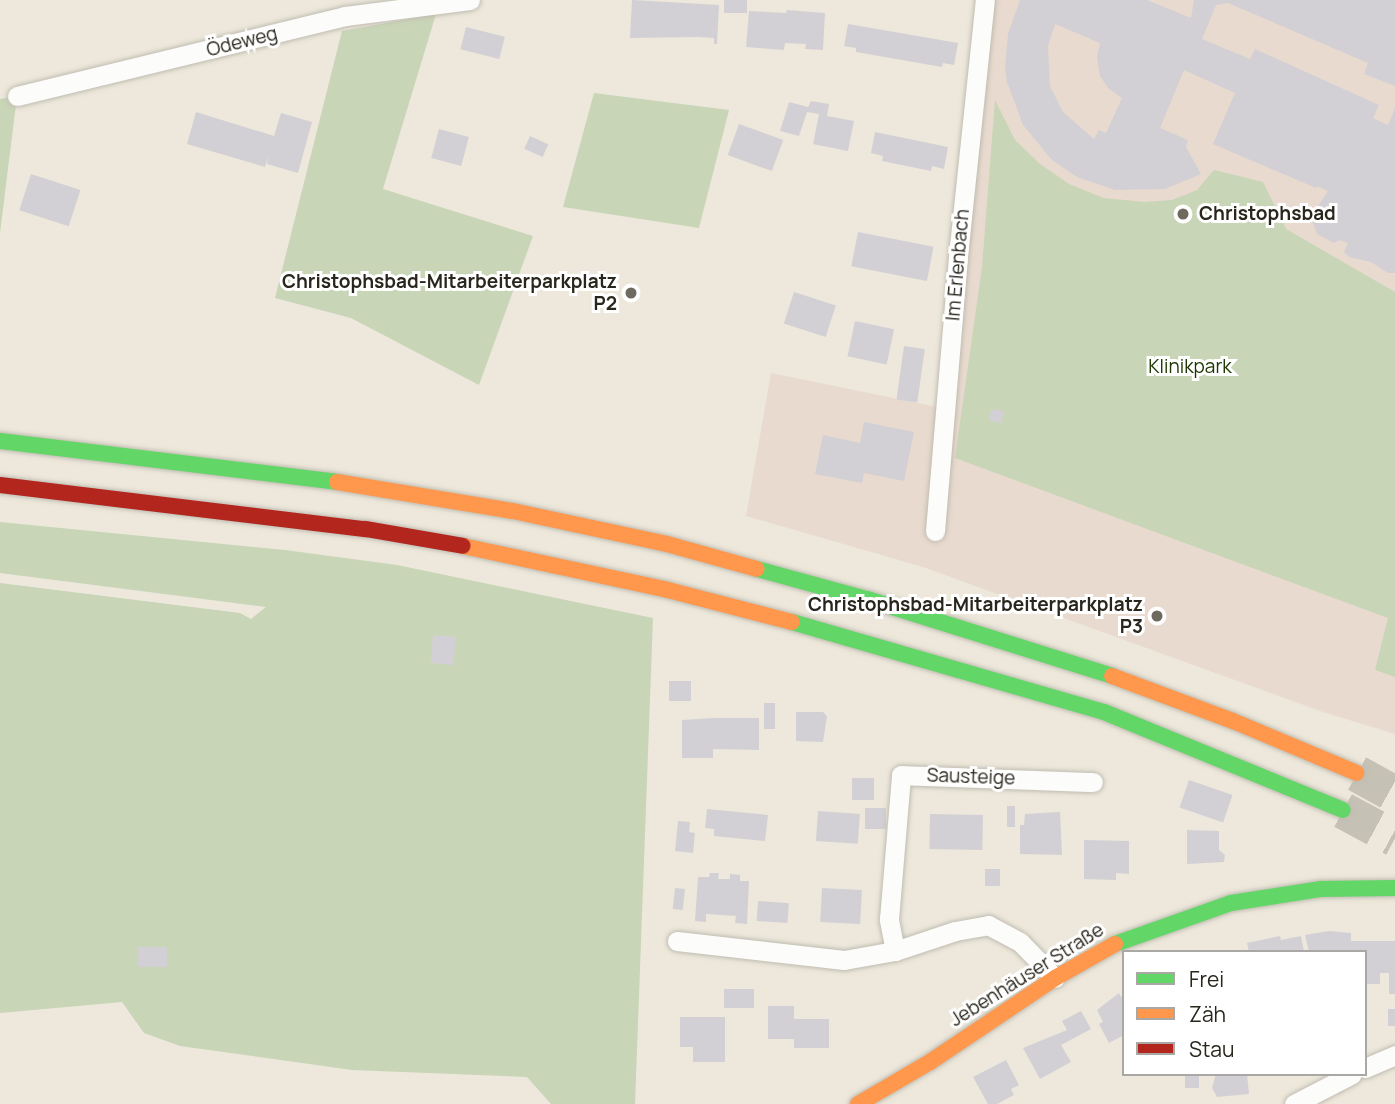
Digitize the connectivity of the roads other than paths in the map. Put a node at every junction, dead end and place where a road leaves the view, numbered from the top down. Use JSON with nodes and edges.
{"nodes":[{"id":1,"x":470,"y":0,"type":"edge"},
{"id":2,"x":985,"y":0,"type":"edge"},
{"id":3,"x":17,"y":96,"type":"dead end"},
{"id":4,"x":0,"y":441,"type":"edge"},
{"id":5,"x":0,"y":485,"type":"edge"},
{"id":6,"x":935,"y":531,"type":"dead end"},
{"id":7,"x":1357,"y":773,"type":"tunnel mouth"},
{"id":8,"x":1093,"y":782,"type":"dead end"},
{"id":9,"x":1343,"y":810,"type":"tunnel mouth"},
{"id":10,"x":1395,"y":888,"type":"edge"},
{"id":11,"x":677,"y":941,"type":"dead end"},
{"id":12,"x":895,"y":951,"type":"junction"},
{"id":13,"x":1055,"y":978,"type":"junction"},
{"id":14,"x":1395,"y":1055,"type":"edge"},
{"id":15,"x":1367,"y":1067,"type":"edge"},
{"id":16,"x":1348,"y":1076,"type":"edge"},
{"id":17,"x":858,"y":1104,"type":"edge"},
{"id":18,"x":1294,"y":1104,"type":"edge"}],
"edges":[{"from":1,"to":3,"type":"street","name":"Ödeweg"},
{"from":2,"to":6,"type":"street","name":"Im Erlenbach"},
{"from":4,"to":7,"type":"main road"},
{"from":5,"to":9,"type":"main road"},
{"from":8,"to":12,"type":"street","name":"Sausteige"},
{"from":10,"to":13,"type":"main road","name":"Jebenhäuser Straße"},
{"from":11,"to":12,"type":"street"},
{"from":12,"to":13,"type":"street"},
{"from":13,"to":17,"type":"main road","name":"Jebenhäuser Straße"},
{"from":14,"to":15,"type":"street"},
{"from":16,"to":18,"type":"street"}]}
